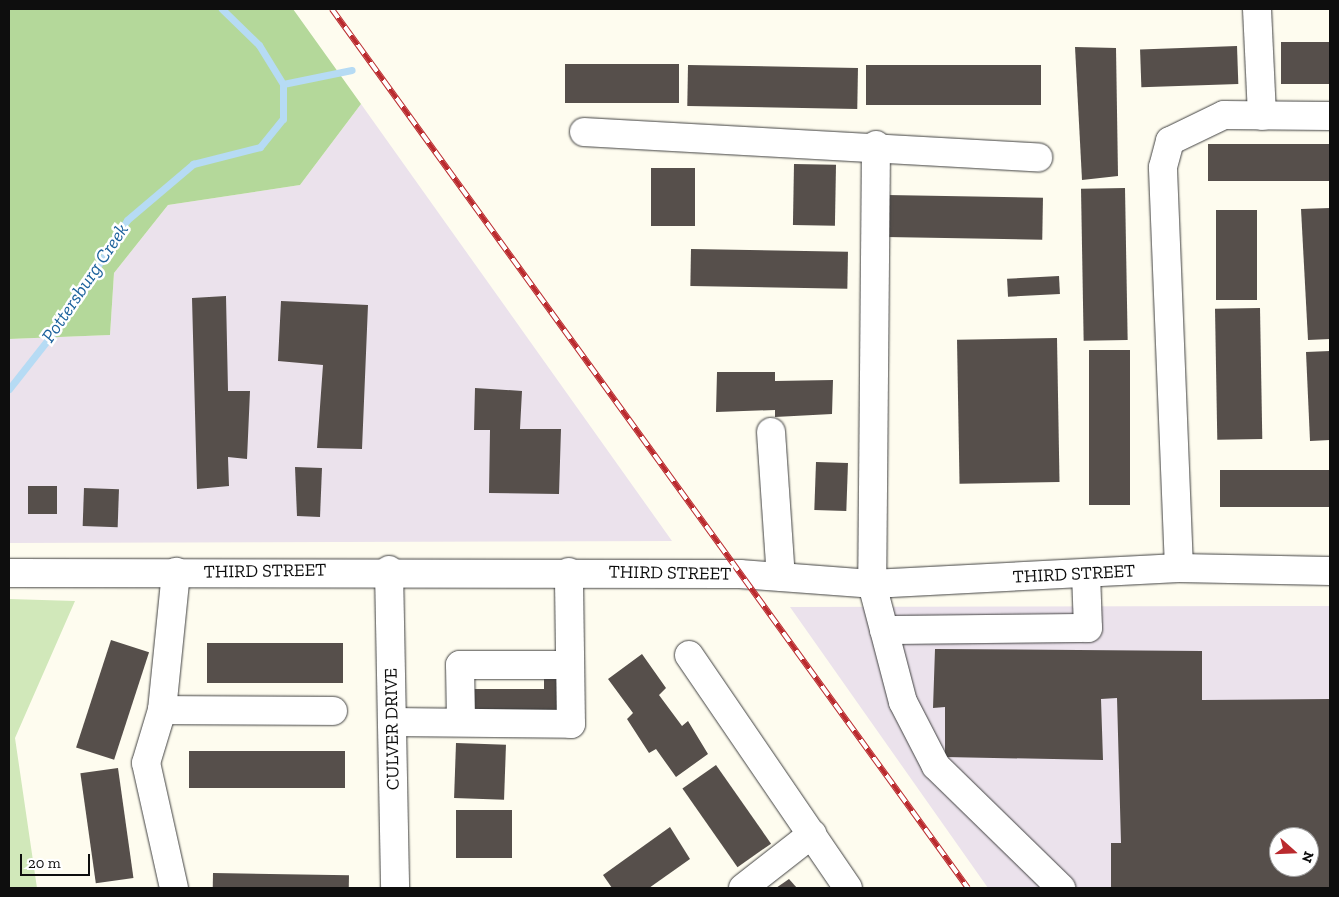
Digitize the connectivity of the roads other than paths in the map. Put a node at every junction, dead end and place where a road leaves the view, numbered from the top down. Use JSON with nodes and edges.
{"nodes":[{"id":1,"x":1257,"y":9,"type":"edge"},
{"id":2,"x":1262,"y":116,"type":"junction"},
{"id":3,"x":1330,"y":116,"type":"edge"},
{"id":4,"x":584,"y":132,"type":"dead end"},
{"id":5,"x":876,"y":145,"type":"junction"},
{"id":6,"x":1038,"y":157,"type":"dead end"},
{"id":7,"x":771,"y":432,"type":"dead end"},
{"id":8,"x":1179,"y":568,"type":"junction"},
{"id":9,"x":389,"y":570,"type":"junction"},
{"id":10,"x":1330,"y":571,"type":"edge"},
{"id":11,"x":176,"y":572,"type":"junction"},
{"id":12,"x":569,"y":572,"type":"junction"},
{"id":13,"x":9,"y":573,"type":"edge"},
{"id":14,"x":1086,"y":573,"type":"junction"},
{"id":15,"x":781,"y":577,"type":"junction"},
{"id":16,"x":872,"y":584,"type":"junction"},
{"id":17,"x":884,"y":630,"type":"junction"},
{"id":18,"x":689,"y":655,"type":"dead end"},
{"id":19,"x":570,"y":664,"type":"junction"},
{"id":20,"x":162,"y":710,"type":"junction"},
{"id":21,"x":333,"y":711,"type":"dead end"},
{"id":22,"x":461,"y":721,"type":"junction"},
{"id":23,"x":392,"y":722,"type":"junction"},
{"id":24,"x":812,"y":834,"type":"junction"},
{"id":25,"x":174,"y":888,"type":"edge"},
{"id":26,"x":395,"y":888,"type":"edge"},
{"id":27,"x":743,"y":888,"type":"edge"},
{"id":28,"x":848,"y":888,"type":"edge"},
{"id":29,"x":1061,"y":888,"type":"edge"}],
"edges":[{"from":1,"to":2,"type":"street"},
{"from":2,"to":3,"type":"street"},
{"from":2,"to":8,"type":"street"},
{"from":4,"to":5,"type":"street"},
{"from":5,"to":6,"type":"street"},
{"from":5,"to":16,"type":"street"},
{"from":7,"to":15,"type":"street"},
{"from":8,"to":10,"type":"street","name":"THIRD STREET"},
{"from":8,"to":14,"type":"street","name":"THIRD STREET"},
{"from":9,"to":11,"type":"street","name":"THIRD STREET"},
{"from":9,"to":12,"type":"street","name":"THIRD STREET"},
{"from":9,"to":23,"type":"street","name":"CULVER DRIVE"},
{"from":11,"to":13,"type":"street","name":"THIRD STREET"},
{"from":11,"to":20,"type":"street"},
{"from":12,"to":15,"type":"street","name":"THIRD STREET"},
{"from":12,"to":19,"type":"street"},
{"from":14,"to":16,"type":"street","name":"THIRD STREET"},
{"from":14,"to":17,"type":"street"},
{"from":15,"to":16,"type":"street","name":"THIRD STREET"},
{"from":16,"to":17,"type":"street"},
{"from":17,"to":29,"type":"street"},
{"from":18,"to":24,"type":"street"},
{"from":19,"to":22,"type":"street"},
{"from":19,"to":22,"type":"street"},
{"from":20,"to":21,"type":"street"},
{"from":20,"to":25,"type":"street"},
{"from":22,"to":23,"type":"street"},
{"from":23,"to":26,"type":"street","name":"CULVER DRIVE"},
{"from":24,"to":27,"type":"street"},
{"from":24,"to":28,"type":"street"}]}
